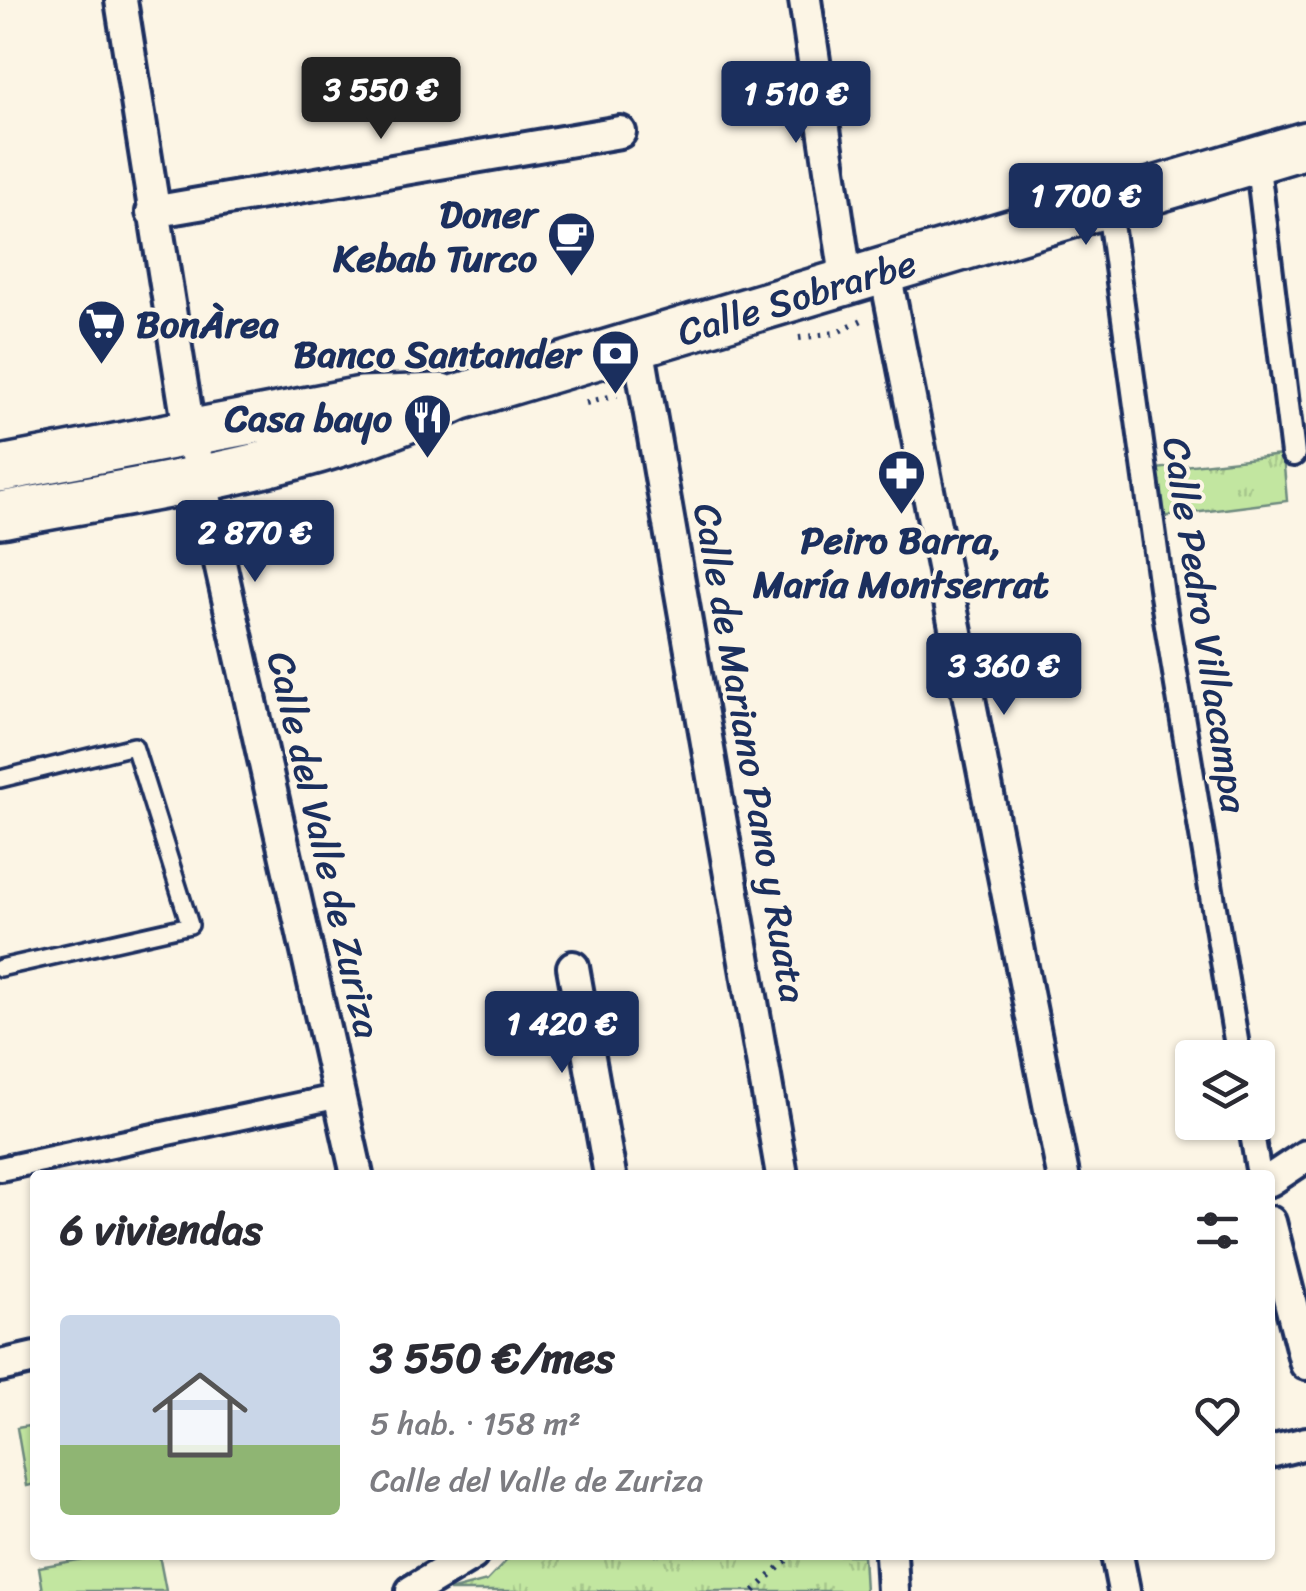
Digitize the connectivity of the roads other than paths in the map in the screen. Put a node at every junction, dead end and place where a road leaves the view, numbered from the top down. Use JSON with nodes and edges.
{"nodes":[{"id":1,"x":120,"y":0,"type":"edge"},
{"id":2,"x":805,"y":0,"type":"edge"},
{"id":3,"x":620,"y":132,"type":"dead end"},
{"id":4,"x":1306,"y":145,"type":"edge"},
{"id":5,"x":1256,"y":159,"type":"junction"},
{"id":6,"x":1108,"y":202,"type":"junction"},
{"id":7,"x":152,"y":212,"type":"junction"},
{"id":8,"x":866,"y":278,"type":"junction"},
{"id":9,"x":638,"y":344,"type":"junction"},
{"id":10,"x":459,"y":397,"type":"junction"},
{"id":11,"x":190,"y":433,"type":"junction"},
{"id":12,"x":1294,"y":454,"type":"dead end"},
{"id":13,"x":0,"y":470,"type":"edge"},
{"id":14,"x":200,"y":478,"type":"junction"},
{"id":15,"x":0,"y":515,"type":"edge"},
{"id":16,"x":0,"y":779,"type":"edge"},
{"id":17,"x":573,"y":967,"type":"dead end"},
{"id":18,"x":0,"y":968,"type":"edge"},
{"id":19,"x":1236,"y":1040,"type":"edge"},
{"id":20,"x":340,"y":1096,"type":"junction"},
{"id":21,"x":1253,"y":1140,"type":"edge"},
{"id":22,"x":1306,"y":1156,"type":"edge"},
{"id":23,"x":0,"y":1169,"type":"edge"},
{"id":24,"x":357,"y":1170,"type":"edge"},
{"id":25,"x":609,"y":1170,"type":"edge"},
{"id":26,"x":781,"y":1170,"type":"edge"},
{"id":27,"x":1062,"y":1170,"type":"edge"},
{"id":28,"x":1258,"y":1170,"type":"edge"},
{"id":29,"x":1275,"y":1177,"type":"edge"},
{"id":30,"x":1275,"y":1242,"type":"edge"},
{"id":31,"x":30,"y":1359,"type":"edge"},
{"id":32,"x":1306,"y":1364,"type":"edge"},
{"id":33,"x":0,"y":1366,"type":"edge"},
{"id":34,"x":1306,"y":1443,"type":"edge"},
{"id":35,"x":1275,"y":1451,"type":"edge"},
{"id":36,"x":464,"y":1560,"type":"edge"},
{"id":37,"x":891,"y":1560,"type":"edge"},
{"id":38,"x":1118,"y":1560,"type":"edge"},
{"id":39,"x":412,"y":1591,"type":"edge"},
{"id":40,"x":893,"y":1591,"type":"edge"},
{"id":41,"x":1124,"y":1591,"type":"edge"}],
"edges":[{"from":1,"to":7,"type":"street","name":"Calle del Valle de Zuriza"},
{"from":2,"to":8,"type":"street"},
{"from":3,"to":7,"type":"street"},
{"from":4,"to":5,"type":"main road","name":"Calle Sobrarbe"},
{"from":5,"to":6,"type":"main road","name":"Calle Sobrarbe"},
{"from":5,"to":12,"type":"street"},
{"from":6,"to":8,"type":"main road","name":"Calle Sobrarbe"},
{"from":6,"to":19,"type":"street","name":"Calle Pedro Villacampa"},
{"from":7,"to":11,"type":"street","name":"Calle del Valle de Zuriza"},
{"from":8,"to":9,"type":"main road","name":"Calle Sobrarbe"},
{"from":8,"to":27,"type":"street"},
{"from":9,"to":10,"type":"main road","name":"Calle Sobrarbe"},
{"from":9,"to":26,"type":"street","name":"Calle de Mariano Pano y Ruata"},
{"from":10,"to":11,"type":"main road"},
{"from":10,"to":14,"type":"main road"},
{"from":11,"to":13,"type":"main road"},
{"from":11,"to":14,"type":"street","name":"Calle del Valle de Zuriza"},
{"from":14,"to":15,"type":"main road"},
{"from":14,"to":20,"type":"street","name":"Calle del Valle de Zuriza"},
{"from":16,"to":18,"type":"lane"},
{"from":17,"to":25,"type":"street"},
{"from":20,"to":23,"type":"street"},
{"from":20,"to":24,"type":"street","name":"Calle del Valle de Zuriza"},
{"from":21,"to":28,"type":"street"},
{"from":22,"to":29,"type":"street"},
{"from":30,"to":32,"type":"street"},
{"from":31,"to":33,"type":"street"},
{"from":34,"to":35,"type":"street"},
{"from":36,"to":39,"type":"street"},
{"from":37,"to":40,"type":"street"},
{"from":38,"to":41,"type":"street"}]}
